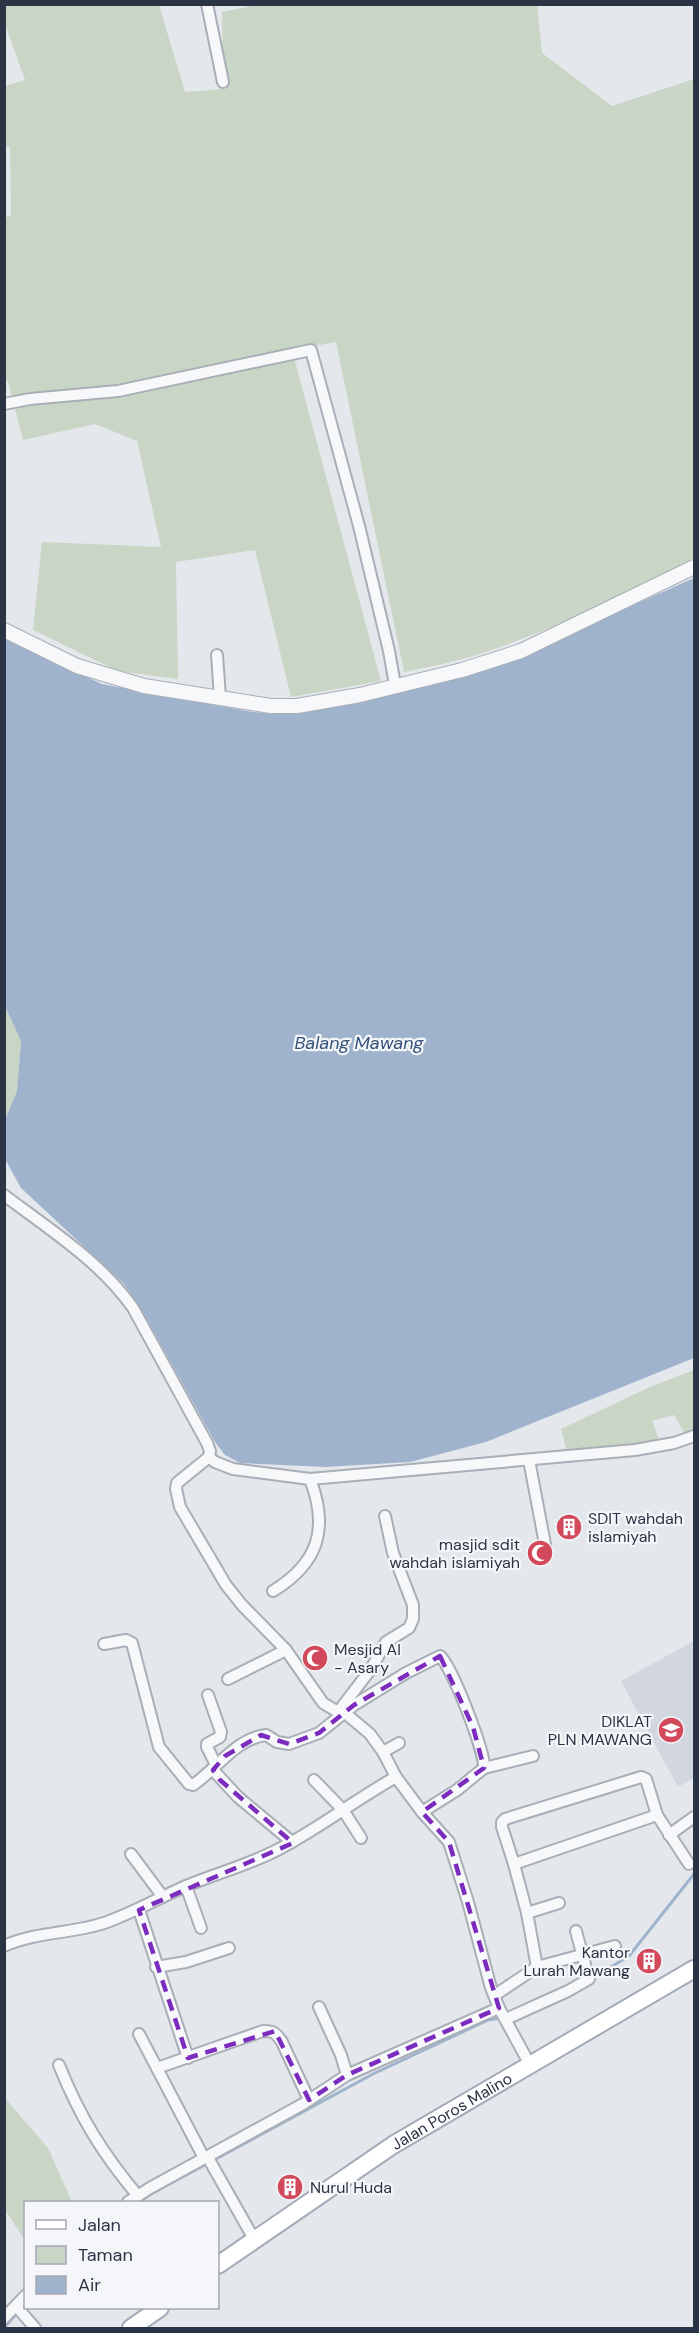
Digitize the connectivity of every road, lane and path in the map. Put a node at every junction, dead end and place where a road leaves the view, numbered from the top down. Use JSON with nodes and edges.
{"nodes":[{"id":1,"x":207,"y":4,"type":"edge"},
{"id":2,"x":223,"y":82,"type":"dead end"},
{"id":3,"x":4,"y":404,"type":"edge"},
{"id":4,"x":694,"y":567,"type":"edge"},
{"id":5,"x":4,"y":630,"type":"edge"},
{"id":6,"x":217,"y":655,"type":"dead end"},
{"id":7,"x":395,"y":685,"type":"junction"},
{"id":8,"x":220,"y":698,"type":"junction"},
{"id":9,"x":4,"y":1195,"type":"edge"},
{"id":10,"x":694,"y":1436,"type":"edge"},
{"id":11,"x":209,"y":1457,"type":"junction"},
{"id":12,"x":529,"y":1460,"type":"junction"},
{"id":13,"x":310,"y":1479,"type":"junction"},
{"id":14,"x":385,"y":1516,"type":"dead end"},
{"id":15,"x":545,"y":1544,"type":"dead end"},
{"id":16,"x":273,"y":1591,"type":"dead end"},
{"id":17,"x":105,"y":1644,"type":"dead end"},
{"id":18,"x":286,"y":1650,"type":"junction"},
{"id":19,"x":228,"y":1679,"type":"dead end"},
{"id":20,"x":208,"y":1695,"type":"dead end"},
{"id":21,"x":341,"y":1712,"type":"junction"},
{"id":22,"x":399,"y":1743,"type":"dead end"},
{"id":23,"x":383,"y":1752,"type":"junction"},
{"id":24,"x":533,"y":1756,"type":"dead end"},
{"id":25,"x":214,"y":1767,"type":"junction"},
{"id":26,"x":483,"y":1768,"type":"junction"},
{"id":27,"x":396,"y":1777,"type":"junction"},
{"id":28,"x":314,"y":1780,"type":"dead end"},
{"id":29,"x":343,"y":1810,"type":"junction"},
{"id":30,"x":422,"y":1812,"type":"junction"},
{"id":31,"x":657,"y":1815,"type":"junction"},
{"id":32,"x":694,"y":1817,"type":"edge"},
{"id":33,"x":669,"y":1835,"type":"junction"},
{"id":34,"x":361,"y":1838,"type":"dead end"},
{"id":35,"x":292,"y":1842,"type":"junction"},
{"id":36,"x":131,"y":1854,"type":"dead end"},
{"id":37,"x":514,"y":1864,"type":"junction"},
{"id":38,"x":689,"y":1864,"type":"dead end"},
{"id":39,"x":186,"y":1886,"type":"junction"},
{"id":40,"x":163,"y":1897,"type":"junction"},
{"id":41,"x":558,"y":1904,"type":"dead end"},
{"id":42,"x":139,"y":1910,"type":"junction"},
{"id":43,"x":527,"y":1913,"type":"junction"},
{"id":44,"x":201,"y":1928,"type":"dead end"},
{"id":45,"x":576,"y":1930,"type":"dead end"},
{"id":46,"x":4,"y":1946,"type":"edge"},
{"id":47,"x":615,"y":1946,"type":"dead end"},
{"id":48,"x":229,"y":1948,"type":"dead end"},
{"id":49,"x":582,"y":1955,"type":"junction"},
{"id":50,"x":537,"y":1966,"type":"junction"},
{"id":51,"x":156,"y":1967,"type":"junction"},
{"id":52,"x":694,"y":1969,"type":"edge"},
{"id":53,"x":495,"y":1995,"type":"junction"},
{"id":54,"x":318,"y":2007,"type":"dead end"},
{"id":55,"x":503,"y":2014,"type":"junction"},
{"id":56,"x":139,"y":2034,"type":"dead end"},
{"id":57,"x":188,"y":2058,"type":"junction"},
{"id":58,"x":530,"y":2063,"type":"junction"},
{"id":59,"x":59,"y":2065,"type":"dead end"},
{"id":60,"x":157,"y":2067,"type":"junction"},
{"id":61,"x":347,"y":2075,"type":"junction"},
{"id":62,"x":309,"y":2100,"type":"junction"},
{"id":63,"x":206,"y":2157,"type":"junction"},
{"id":64,"x":138,"y":2196,"type":"junction"},
{"id":65,"x":130,"y":2201,"type":"edge"},
{"id":66,"x":254,"y":2239,"type":"junction"},
{"id":67,"x":219,"y":2264,"type":"edge"},
{"id":68,"x":24,"y":2298,"type":"edge"},
{"id":69,"x":18,"y":2307,"type":"junction"},
{"id":70,"x":157,"y":2309,"type":"edge"},
{"id":71,"x":4,"y":2318,"type":"edge"},
{"id":72,"x":35,"y":2328,"type":"edge"},
{"id":73,"x":132,"y":2328,"type":"edge"}],
"edges":[{"from":1,"to":2,"type":"street"},
{"from":3,"to":7,"type":"street"},
{"from":4,"to":7,"type":"street"},
{"from":5,"to":8,"type":"street"},
{"from":6,"to":8,"type":"street"},
{"from":7,"to":8,"type":"street"},
{"from":9,"to":11,"type":"street"},
{"from":10,"to":12,"type":"street"},
{"from":11,"to":13,"type":"street"},
{"from":11,"to":18,"type":"street"},
{"from":12,"to":13,"type":"street"},
{"from":12,"to":15,"type":"street"},
{"from":13,"to":16,"type":"street"},
{"from":14,"to":21,"type":"street"},
{"from":17,"to":25,"type":"street"},
{"from":18,"to":19,"type":"street"},
{"from":18,"to":21,"type":"street"},
{"from":20,"to":25,"type":"street"},
{"from":21,"to":23,"type":"street"},
{"from":21,"to":25,"type":"street"},
{"from":21,"to":26,"type":"street"},
{"from":22,"to":23,"type":"street"},
{"from":23,"to":27,"type":"street"},
{"from":24,"to":26,"type":"street"},
{"from":25,"to":35,"type":"street"},
{"from":26,"to":30,"type":"street"},
{"from":27,"to":29,"type":"street"},
{"from":27,"to":30,"type":"street"},
{"from":28,"to":29,"type":"street"},
{"from":29,"to":34,"type":"street"},
{"from":29,"to":35,"type":"street"},
{"from":30,"to":53,"type":"street"},
{"from":31,"to":33,"type":"street"},
{"from":31,"to":37,"type":"street"},
{"from":31,"to":37,"type":"street"},
{"from":32,"to":33,"type":"street"},
{"from":33,"to":38,"type":"street"},
{"from":35,"to":39,"type":"street"},
{"from":36,"to":40,"type":"street"},
{"from":37,"to":43,"type":"street"},
{"from":39,"to":40,"type":"street"},
{"from":39,"to":44,"type":"street"},
{"from":40,"to":42,"type":"street"},
{"from":41,"to":43,"type":"street"},
{"from":42,"to":46,"type":"street"},
{"from":42,"to":51,"type":"street"},
{"from":43,"to":50,"type":"street"},
{"from":45,"to":49,"type":"street"},
{"from":47,"to":49,"type":"street"},
{"from":48,"to":51,"type":"street"},
{"from":49,"to":50,"type":"street"},
{"from":49,"to":55,"type":"street"},
{"from":50,"to":53,"type":"street"},
{"from":51,"to":57,"type":"street"},
{"from":52,"to":58,"type":"main road","name":"Jalan Poros Malino"},
{"from":53,"to":55,"type":"street"},
{"from":54,"to":61,"type":"street"},
{"from":55,"to":58,"type":"street"},
{"from":55,"to":61,"type":"street"},
{"from":56,"to":60,"type":"street"},
{"from":57,"to":60,"type":"street"},
{"from":57,"to":62,"type":"street"},
{"from":58,"to":66,"type":"main road","name":"Jalan Poros Malino"},
{"from":59,"to":64,"type":"street"},
{"from":60,"to":63,"type":"street"},
{"from":61,"to":62,"type":"street"},
{"from":62,"to":63,"type":"street"},
{"from":63,"to":64,"type":"street"},
{"from":63,"to":66,"type":"street"},
{"from":64,"to":65,"type":"street"},
{"from":66,"to":67,"type":"main road","name":"Jalan Poros Malino"},
{"from":68,"to":69,"type":"street"},
{"from":69,"to":71,"type":"street"},
{"from":69,"to":72,"type":"street"},
{"from":70,"to":73,"type":"main road"}]}
